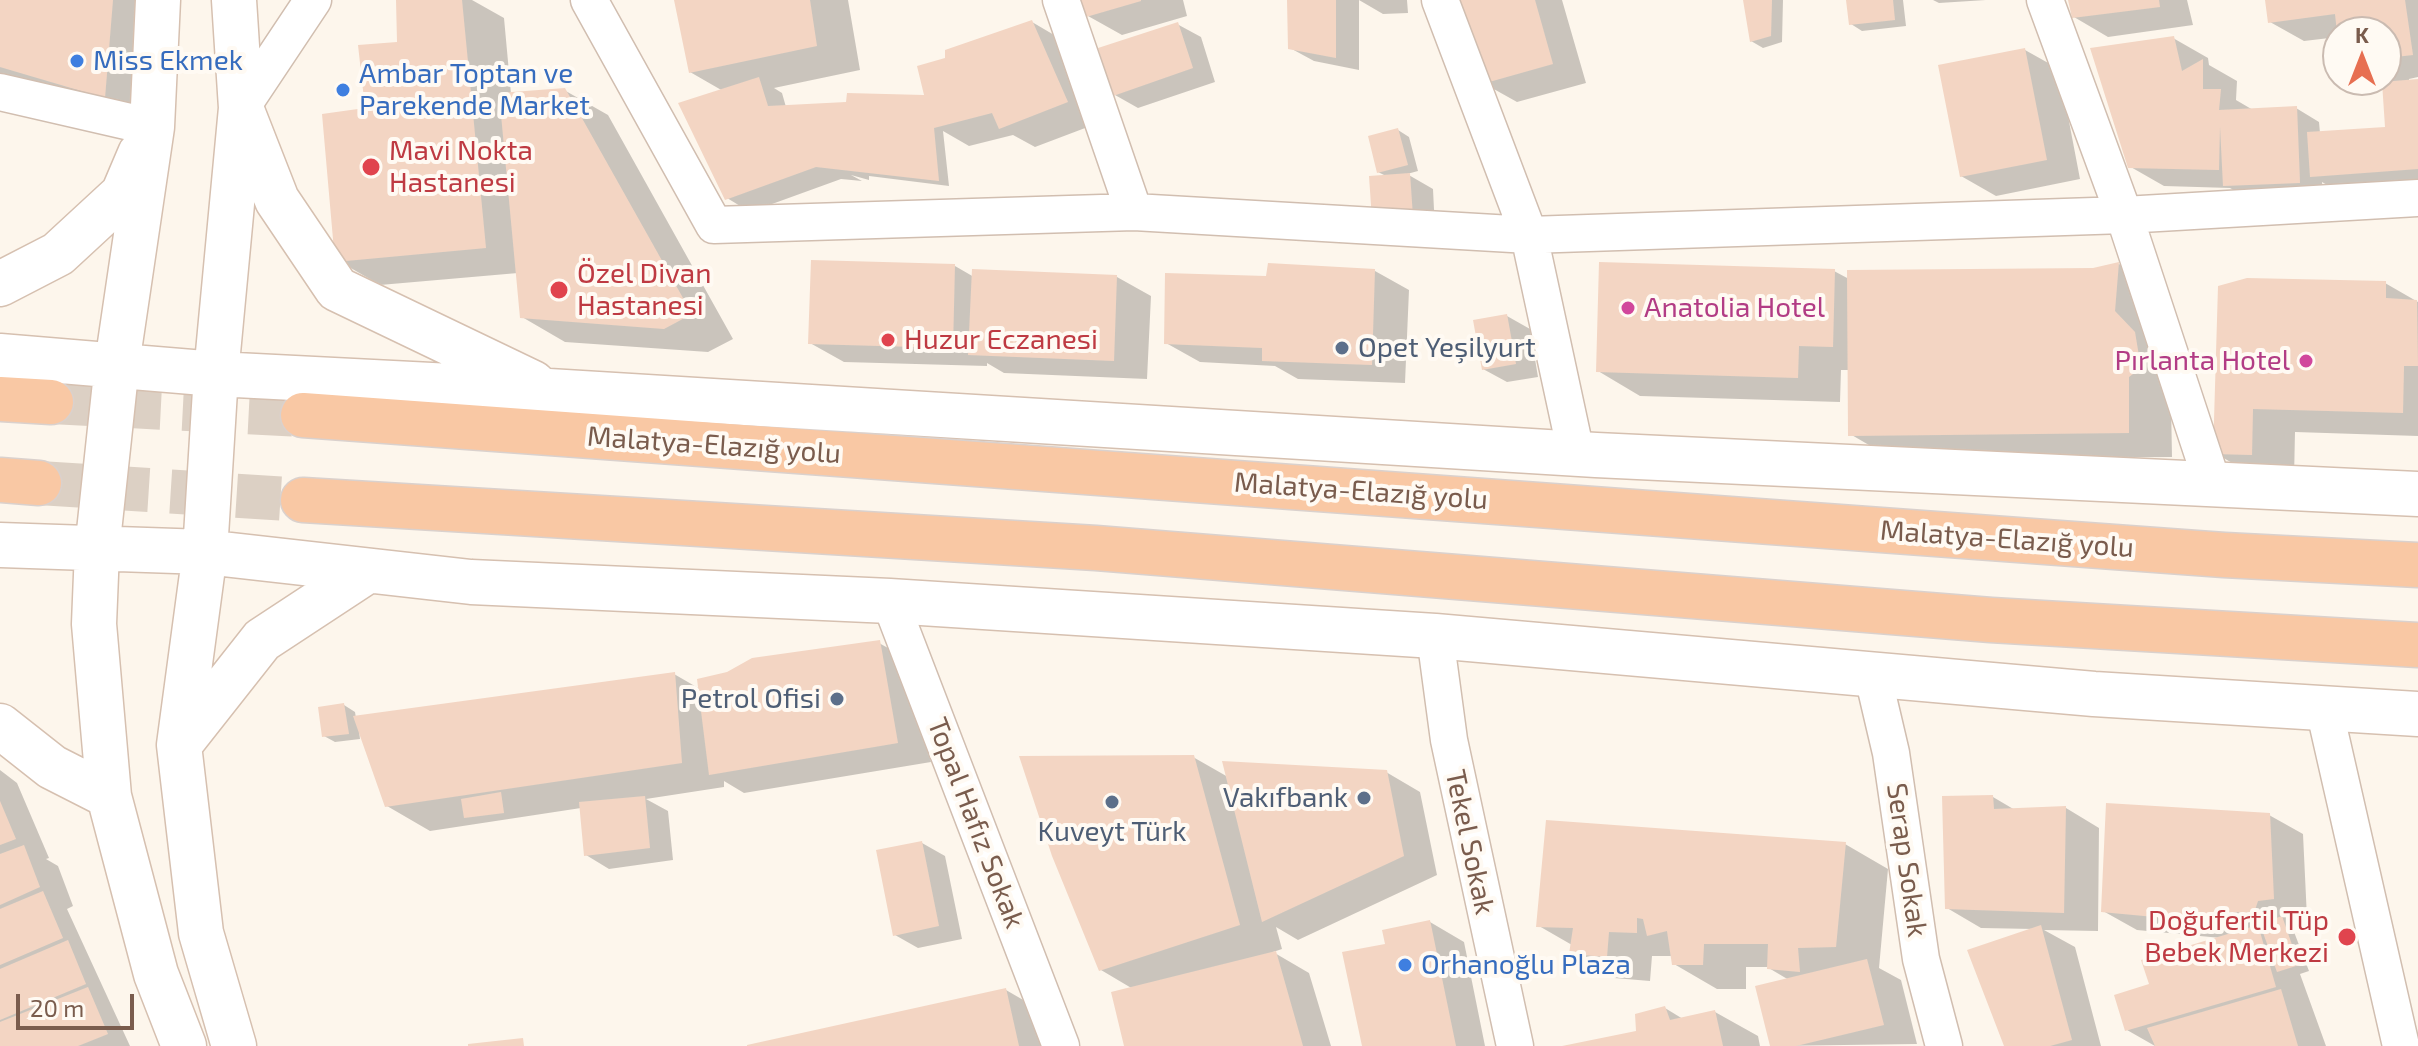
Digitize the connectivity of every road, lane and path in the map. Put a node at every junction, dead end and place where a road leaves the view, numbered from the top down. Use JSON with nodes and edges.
{"nodes":[{"id":1,"x":158,"y":0,"type":"edge"},
{"id":2,"x":234,"y":0,"type":"edge"},
{"id":3,"x":313,"y":0,"type":"edge"},
{"id":4,"x":589,"y":0,"type":"edge"},
{"id":5,"x":1061,"y":0,"type":"edge"},
{"id":6,"x":1440,"y":0,"type":"edge"},
{"id":7,"x":2045,"y":0,"type":"edge"},
{"id":8,"x":0,"y":92,"type":"edge"},
{"id":9,"x":241,"y":108,"type":"junction"},
{"id":10,"x":152,"y":127,"type":"junction"},
{"id":11,"x":2418,"y":198,"type":"edge"},
{"id":12,"x":1134,"y":212,"type":"junction"},
{"id":13,"x":2124,"y":215,"type":"junction"},
{"id":14,"x":1529,"y":235,"type":"junction"},
{"id":15,"x":0,"y":284,"type":"edge"},
{"id":16,"x":0,"y":356,"type":"edge"},
{"id":17,"x":117,"y":364,"type":"junction"},
{"id":18,"x":216,"y":374,"type":"junction"},
{"id":19,"x":549,"y":391,"type":"junction"},
{"id":20,"x":0,"y":399,"type":"edge"},
{"id":21,"x":51,"y":402,"type":"tunnel mouth"},
{"id":22,"x":303,"y":415,"type":"tunnel mouth"},
{"id":23,"x":1586,"y":454,"type":"junction"},
{"id":24,"x":2213,"y":485,"type":"junction"},
{"id":25,"x":2418,"y":494,"type":"edge"},
{"id":26,"x":303,"y":500,"type":"tunnel mouth"},
{"id":27,"x":1712,"y":517,"type":"junction"},
{"id":28,"x":0,"y":545,"type":"edge"},
{"id":29,"x":97,"y":550,"type":"junction"},
{"id":30,"x":205,"y":552,"type":"junction"},
{"id":31,"x":2418,"y":565,"type":"edge"},
{"id":32,"x":367,"y":571,"type":"junction"},
{"id":33,"x":890,"y":601,"type":"junction"},
{"id":34,"x":1435,"y":636,"type":"junction"},
{"id":35,"x":2418,"y":645,"type":"edge"},
{"id":36,"x":1872,"y":672,"type":"junction"},
{"id":37,"x":2324,"y":708,"type":"junction"},
{"id":38,"x":2418,"y":714,"type":"edge"},
{"id":39,"x":0,"y":726,"type":"edge"},
{"id":40,"x":179,"y":745,"type":"junction"},
{"id":41,"x":109,"y":796,"type":"junction"},
{"id":42,"x":184,"y":1046,"type":"edge"},
{"id":43,"x":234,"y":1046,"type":"edge"},
{"id":44,"x":1061,"y":1046,"type":"edge"},
{"id":45,"x":1515,"y":1046,"type":"edge"},
{"id":46,"x":1944,"y":1046,"type":"edge"},
{"id":47,"x":2401,"y":1046,"type":"edge"}],
"edges":[{"from":1,"to":10,"type":"main road"},
{"from":2,"to":9,"type":"main road"},
{"from":3,"to":9,"type":"street"},
{"from":4,"to":12,"type":"street"},
{"from":5,"to":12,"type":"street"},
{"from":6,"to":14,"type":"street"},
{"from":7,"to":13,"type":"street"},
{"from":8,"to":10,"type":"street"},
{"from":9,"to":18,"type":"main road"},
{"from":9,"to":19,"type":"main road"},
{"from":10,"to":15,"type":"main road"},
{"from":10,"to":17,"type":"main road"},
{"from":11,"to":13,"type":"street"},
{"from":12,"to":14,"type":"street"},
{"from":13,"to":14,"type":"street"},
{"from":13,"to":24,"type":"street"},
{"from":14,"to":23,"type":"street"},
{"from":16,"to":17,"type":"main road"},
{"from":17,"to":18,"type":"main road"},
{"from":17,"to":29,"type":"main road"},
{"from":18,"to":19,"type":"main road"},
{"from":18,"to":30,"type":"main road"},
{"from":19,"to":23,"type":"main road"},
{"from":20,"to":21,"type":"highway"},
{"from":22,"to":27,"type":"highway","name":"Malatya-Elazığ yolu"},
{"from":23,"to":24,"type":"main road"},
{"from":23,"to":27,"type":"main road"},
{"from":24,"to":25,"type":"main road"},
{"from":26,"to":35,"type":"highway"},
{"from":27,"to":31,"type":"highway","name":"Malatya-Elazığ yolu"},
{"from":28,"to":29,"type":"main road"},
{"from":29,"to":30,"type":"main road"},
{"from":29,"to":41,"type":"main road"},
{"from":30,"to":32,"type":"main road"},
{"from":30,"to":40,"type":"main road"},
{"from":32,"to":33,"type":"main road"},
{"from":32,"to":40,"type":"main road"},
{"from":33,"to":34,"type":"main road"},
{"from":33,"to":44,"type":"street","name":"Topal Hafız Sokak"},
{"from":34,"to":36,"type":"main road"},
{"from":34,"to":45,"type":"street","name":"Tekel Sokak"},
{"from":36,"to":37,"type":"main road"},
{"from":36,"to":46,"type":"street","name":"Serap Sokak"},
{"from":37,"to":38,"type":"main road"},
{"from":37,"to":47,"type":"street"},
{"from":39,"to":41,"type":"main road"},
{"from":40,"to":43,"type":"main road"},
{"from":41,"to":42,"type":"main road"}]}
